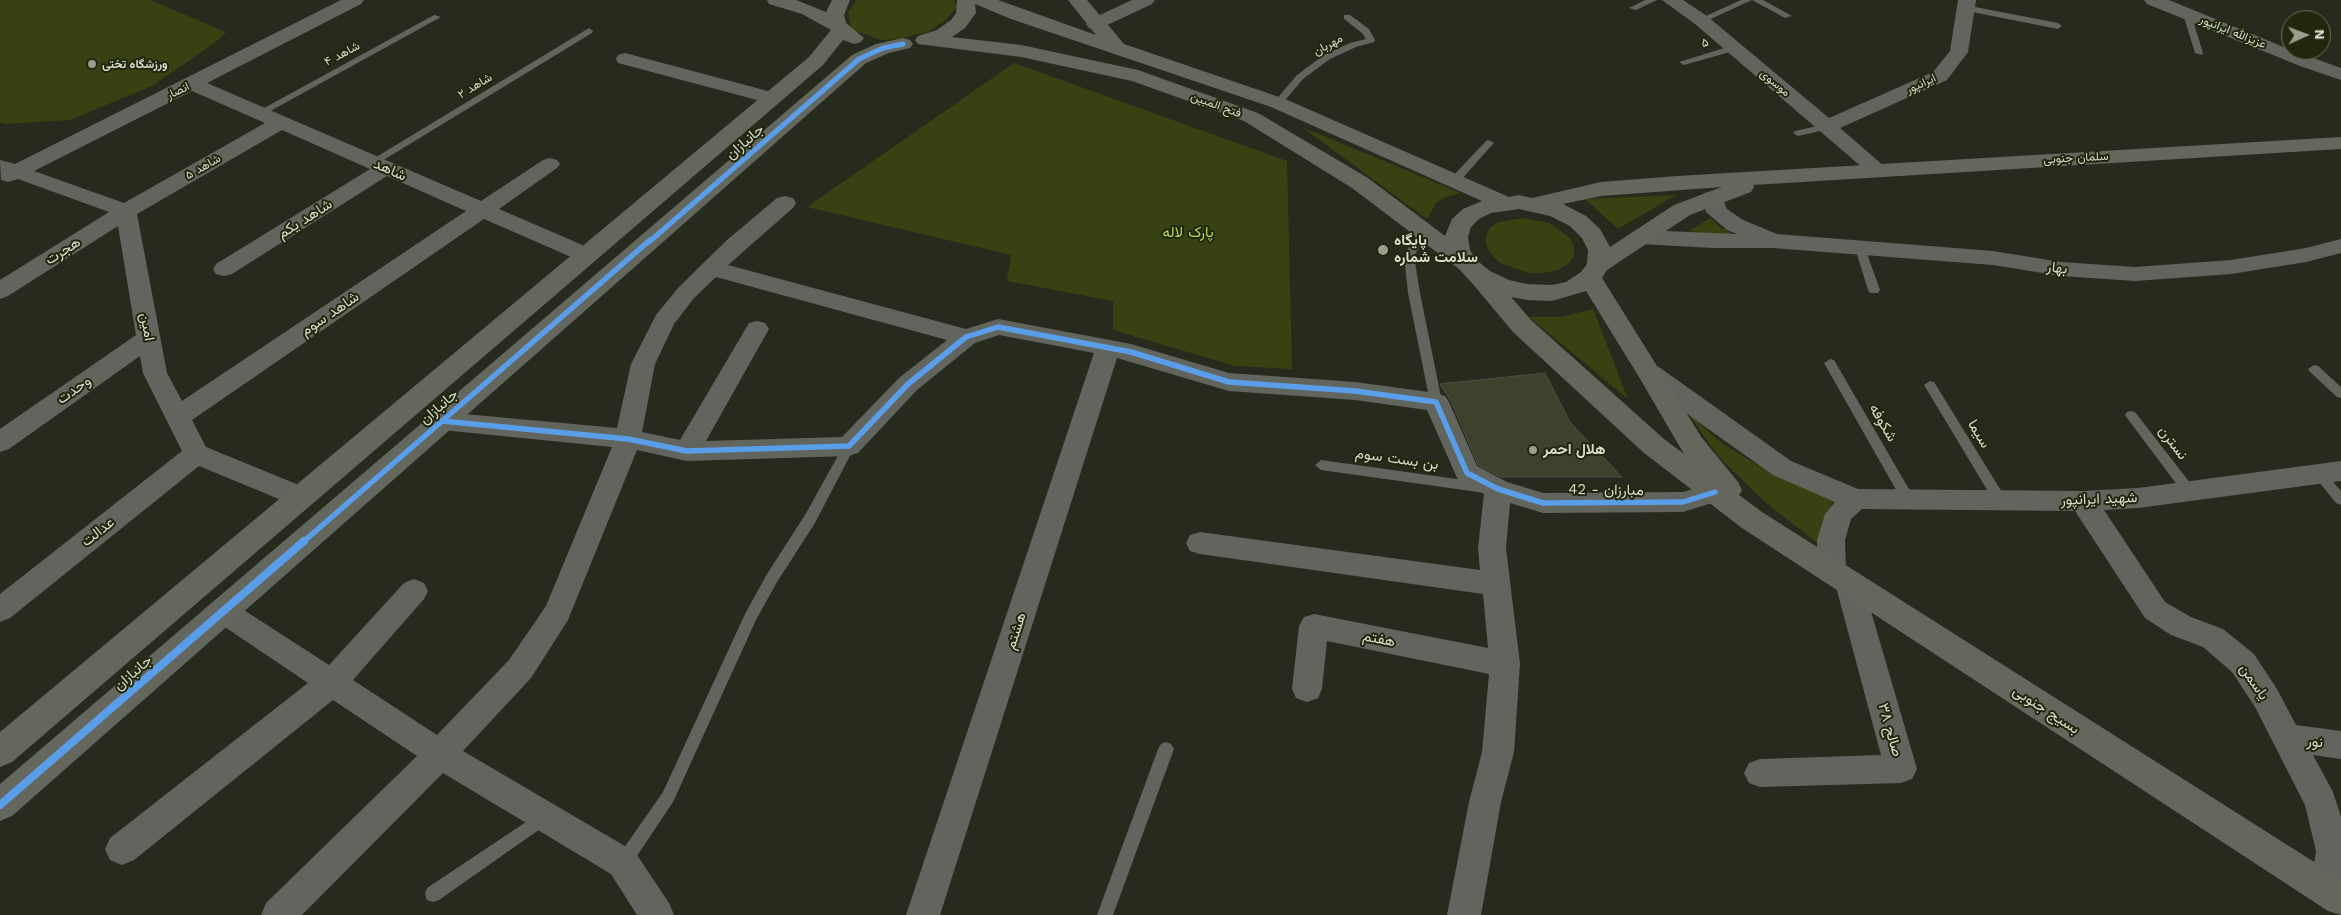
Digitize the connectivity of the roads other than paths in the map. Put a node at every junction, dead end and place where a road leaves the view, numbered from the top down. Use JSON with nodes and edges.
{"nodes":[{"id":1,"x":355,"y":0,"type":"edge"},
{"id":2,"x":776,"y":0,"type":"edge"},
{"id":3,"x":841,"y":0,"type":"edge"},
{"id":4,"x":966,"y":0,"type":"edge"},
{"id":5,"x":1010,"y":0,"type":"edge"},
{"id":6,"x":1077,"y":0,"type":"edge"},
{"id":7,"x":1146,"y":0,"type":"edge"},
{"id":8,"x":1653,"y":0,"type":"edge"},
{"id":9,"x":1670,"y":0,"type":"edge"},
{"id":10,"x":1748,"y":0,"type":"edge"},
{"id":11,"x":1756,"y":0,"type":"edge"},
{"id":12,"x":2153,"y":0,"type":"edge"},
{"id":13,"x":985,"y":2,"type":"edge"},
{"id":14,"x":1966,"y":4,"type":"edge"},
{"id":15,"x":1633,"y":8,"type":"dead end"},
{"id":16,"x":2187,"y":14,"type":"junction"},
{"id":17,"x":1788,"y":16,"type":"dead end"},
{"id":18,"x":437,"y":17,"type":"dead end"},
{"id":19,"x":1347,"y":17,"type":"dead end"},
{"id":20,"x":1701,"y":20,"type":"junction"},
{"id":21,"x":1095,"y":24,"type":"junction"},
{"id":22,"x":2058,"y":26,"type":"dead end"},
{"id":23,"x":839,"y":27,"type":"junction"},
{"id":24,"x":589,"y":31,"type":"dead end"},
{"id":25,"x":914,"y":42,"type":"junction"},
{"id":26,"x":1116,"y":47,"type":"junction"},
{"id":27,"x":1734,"y":48,"type":"junction"},
{"id":28,"x":2199,"y":53,"type":"dead end"},
{"id":29,"x":625,"y":59,"type":"dead end"},
{"id":30,"x":1684,"y":62,"type":"dead end"},
{"id":31,"x":813,"y":63,"type":"junction"},
{"id":32,"x":842,"y":74,"type":"junction"},
{"id":33,"x":2341,"y":74,"type":"edge"},
{"id":34,"x":193,"y":84,"type":"junction"},
{"id":35,"x":772,"y":98,"type":"junction"},
{"id":36,"x":1278,"y":103,"type":"junction"},
{"id":37,"x":260,"y":113,"type":"junction"},
{"id":38,"x":281,"y":122,"type":"junction"},
{"id":39,"x":1826,"y":127,"type":"junction"},
{"id":40,"x":1798,"y":133,"type":"dead end"},
{"id":41,"x":1489,"y":143,"type":"dead end"},
{"id":42,"x":2341,"y":143,"type":"edge"},
{"id":43,"x":550,"y":164,"type":"dead end"},
{"id":44,"x":380,"y":165,"type":"junction"},
{"id":45,"x":1876,"y":170,"type":"junction"},
{"id":46,"x":5,"y":173,"type":"edge"},
{"id":47,"x":1811,"y":174,"type":"junction"},
{"id":48,"x":1456,"y":179,"type":"junction"},
{"id":49,"x":1712,"y":198,"type":"junction"},
{"id":50,"x":785,"y":202,"type":"dead end"},
{"id":51,"x":1505,"y":203,"type":"junction"},
{"id":52,"x":1534,"y":204,"type":"junction"},
{"id":53,"x":483,"y":210,"type":"junction"},
{"id":54,"x":126,"y":211,"type":"junction"},
{"id":55,"x":1424,"y":230,"type":"junction"},
{"id":56,"x":1642,"y":237,"type":"junction"},
{"id":57,"x":1773,"y":241,"type":"junction"},
{"id":58,"x":2341,"y":246,"type":"edge"},
{"id":59,"x":1860,"y":248,"type":"junction"},
{"id":60,"x":586,"y":255,"type":"junction"},
{"id":61,"x":712,"y":268,"type":"junction"},
{"id":62,"x":224,"y":269,"type":"dead end"},
{"id":63,"x":1474,"y":270,"type":"junction"},
{"id":64,"x":1595,"y":272,"type":"junction"},
{"id":65,"x":1874,"y":290,"type":"dead end"},
{"id":66,"x":0,"y":291,"type":"edge"},
{"id":67,"x":757,"y":329,"type":"dead end"},
{"id":68,"x":966,"y":337,"type":"junction"},
{"id":69,"x":149,"y":338,"type":"junction"},
{"id":70,"x":1108,"y":347,"type":"junction"},
{"id":71,"x":1830,"y":363,"type":"dead end"},
{"id":72,"x":2314,"y":369,"type":"dead end"},
{"id":73,"x":1650,"y":373,"type":"junction"},
{"id":74,"x":1930,"y":385,"type":"dead end"},
{"id":75,"x":2341,"y":394,"type":"edge"},
{"id":76,"x":1436,"y":402,"type":"junction"},
{"id":77,"x":2131,"y":414,"type":"dead end"},
{"id":78,"x":176,"y":418,"type":"junction"},
{"id":79,"x":442,"y":421,"type":"junction"},
{"id":80,"x":628,"y":439,"type":"junction"},
{"id":81,"x":0,"y":442,"type":"edge"},
{"id":82,"x":849,"y":446,"type":"junction"},
{"id":83,"x":687,"y":451,"type":"junction"},
{"id":84,"x":196,"y":454,"type":"junction"},
{"id":85,"x":1321,"y":465,"type":"dead end"},
{"id":86,"x":2330,"y":472,"type":"edge"},
{"id":87,"x":1498,"y":489,"type":"junction"},
{"id":88,"x":2189,"y":491,"type":"junction"},
{"id":89,"x":1715,"y":492,"type":"junction"},
{"id":90,"x":301,"y":497,"type":"junction"},
{"id":91,"x":1856,"y":499,"type":"junction"},
{"id":92,"x":1908,"y":500,"type":"junction"},
{"id":93,"x":2000,"y":500,"type":"junction"},
{"id":94,"x":2341,"y":500,"type":"edge"},
{"id":95,"x":2083,"y":501,"type":"junction"},
{"id":96,"x":1752,"y":520,"type":"junction"},
{"id":97,"x":1200,"y":543,"type":"dead end"},
{"id":98,"x":1840,"y":578,"type":"junction"},
{"id":99,"x":1496,"y":584,"type":"junction"},
{"id":100,"x":414,"y":591,"type":"dead end"},
{"id":101,"x":0,"y":610,"type":"edge"},
{"id":102,"x":223,"y":611,"type":"junction"},
{"id":103,"x":1505,"y":664,"type":"junction"},
{"id":104,"x":332,"y":682,"type":"junction"},
{"id":105,"x":1307,"y":689,"type":"dead end"},
{"id":106,"x":2288,"y":738,"type":"junction"},
{"id":107,"x":2341,"y":745,"type":"edge"},
{"id":108,"x":1166,"y":749,"type":"dead end"},
{"id":109,"x":0,"y":752,"type":"edge"},
{"id":110,"x":440,"y":754,"type":"junction"},
{"id":111,"x":1760,"y":773,"type":"dead end"},
{"id":112,"x":0,"y":805,"type":"edge"},
{"id":113,"x":544,"y":816,"type":"junction"},
{"id":114,"x":122,"y":849,"type":"dead end"},
{"id":115,"x":623,"y":863,"type":"junction"},
{"id":116,"x":433,"y":894,"type":"dead end"},
{"id":117,"x":2334,"y":894,"type":"edge"},
{"id":118,"x":278,"y":915,"type":"edge"},
{"id":119,"x":656,"y":915,"type":"edge"},
{"id":120,"x":923,"y":915,"type":"edge"},
{"id":121,"x":1105,"y":915,"type":"edge"},
{"id":122,"x":1464,"y":915,"type":"edge"}],
"edges":[{"from":1,"to":34,"type":"street","name":"انصار"},
{"from":2,"to":23,"type":"main road"},
{"from":3,"to":23,"type":"main road"},
{"from":4,"to":25,"type":"main road"},
{"from":5,"to":13,"type":"main road"},
{"from":6,"to":21,"type":"main road"},
{"from":7,"to":21,"type":"street"},
{"from":8,"to":15,"type":"lane"},
{"from":9,"to":20,"type":"street","name":"موسوی"},
{"from":10,"to":20,"type":"lane"},
{"from":11,"to":17,"type":"lane"},
{"from":12,"to":16,"type":"street","name":"عزیزالله ایرانپور"},
{"from":13,"to":26,"type":"main road","name":"فتح المبین"},
{"from":14,"to":22,"type":"lane"},
{"from":14,"to":39,"type":"street","name":"ایرانپور"},
{"from":16,"to":28,"type":"lane"},
{"from":16,"to":33,"type":"street","name":"عزیزالله ایرانپور"},
{"from":18,"to":37,"type":"lane","name":"شاهد ۴"},
{"from":19,"to":36,"type":"lane","name":"مهربان"},
{"from":20,"to":27,"type":"street","name":"موسوی"},
{"from":21,"to":26,"type":"main road"},
{"from":23,"to":25,"type":"main road"},
{"from":23,"to":31,"type":"main road","name":"جانبازان"},
{"from":24,"to":44,"type":"lane","name":"شاهد ۲"},
{"from":25,"to":32,"type":"main road","name":"جانبازان"},
{"from":25,"to":55,"type":"main road","name":"فتح المبین"},
{"from":26,"to":36,"type":"main road","name":"فتح المبین"},
{"from":27,"to":30,"type":"lane","name":"۵"},
{"from":27,"to":39,"type":"street","name":"موسوی"},
{"from":29,"to":35,"type":"street"},
{"from":31,"to":32,"type":"main road"},
{"from":31,"to":35,"type":"main road","name":"جانبازان"},
{"from":32,"to":79,"type":"main road","name":"جانبازان"},
{"from":34,"to":37,"type":"street","name":"شاهد"},
{"from":34,"to":46,"type":"street","name":"انصار"},
{"from":35,"to":60,"type":"main road","name":"جانبازان"},
{"from":36,"to":48,"type":"main road","name":"فتح المبین"},
{"from":37,"to":38,"type":"street","name":"شاهد"},
{"from":38,"to":44,"type":"street","name":"شاهد"},
{"from":38,"to":54,"type":"street","name":"شاهد ۵"},
{"from":39,"to":40,"type":"lane"},
{"from":39,"to":45,"type":"street","name":"موسوی"},
{"from":41,"to":48,"type":"lane"},
{"from":42,"to":45,"type":"main road","name":"سلمان جنوبی"},
{"from":43,"to":53,"type":"street","name":"شاهد سوم"},
{"from":44,"to":53,"type":"street","name":"شاهد"},
{"from":44,"to":62,"type":"street","name":"شاهد یکم"},
{"from":45,"to":47,"type":"main road","name":"سلمان جنوبی"},
{"from":46,"to":54,"type":"street"},
{"from":47,"to":49,"type":"main road"},
{"from":47,"to":52,"type":"main road"},
{"from":48,"to":51,"type":"main road","name":"فتح المبین"},
{"from":49,"to":56,"type":"main road"},
{"from":49,"to":57,"type":"street"},
{"from":50,"to":61,"type":"street"},
{"from":51,"to":52,"type":"main road"},
{"from":51,"to":63,"type":"main road"},
{"from":52,"to":64,"type":"main road"},
{"from":53,"to":60,"type":"street","name":"شاهد"},
{"from":53,"to":78,"type":"street","name":"شاهد سوم"},
{"from":54,"to":66,"type":"street","name":"هجرت"},
{"from":54,"to":69,"type":"street","name":"امین"},
{"from":55,"to":63,"type":"main road","name":"فتح المبین"},
{"from":55,"to":76,"type":"lane"},
{"from":56,"to":57,"type":"street"},
{"from":56,"to":64,"type":"main road"},
{"from":57,"to":59,"type":"street","name":"بهار"},
{"from":58,"to":59,"type":"street","name":"بهار"},
{"from":59,"to":65,"type":"lane"},
{"from":60,"to":90,"type":"main road","name":"جانبازان"},
{"from":61,"to":68,"type":"street"},
{"from":61,"to":80,"type":"street"},
{"from":63,"to":64,"type":"main road"},
{"from":63,"to":89,"type":"main road"},
{"from":64,"to":73,"type":"main road"},
{"from":67,"to":83,"type":"street"},
{"from":68,"to":70,"type":"street"},
{"from":68,"to":82,"type":"street"},
{"from":69,"to":78,"type":"street","name":"امین"},
{"from":69,"to":81,"type":"street","name":"وحدت"},
{"from":70,"to":76,"type":"street"},
{"from":70,"to":120,"type":"street","name":"هشتم"},
{"from":71,"to":92,"type":"lane","name":"شکوفه"},
{"from":72,"to":75,"type":"lane"},
{"from":73,"to":91,"type":"street"},
{"from":73,"to":96,"type":"main road"},
{"from":74,"to":93,"type":"lane","name":"سیما"},
{"from":76,"to":87,"type":"street","name":"مبارزان - 42"},
{"from":77,"to":88,"type":"lane","name":"نسترن"},
{"from":78,"to":84,"type":"street","name":"امین"},
{"from":79,"to":80,"type":"street"},
{"from":79,"to":102,"type":"main road","name":"جانبازان"},
{"from":80,"to":83,"type":"street"},
{"from":80,"to":110,"type":"street"},
{"from":82,"to":83,"type":"street"},
{"from":82,"to":115,"type":"lane"},
{"from":84,"to":90,"type":"street"},
{"from":84,"to":101,"type":"street","name":"عدالت"},
{"from":85,"to":87,"type":"lane","name":"بن بست سوم"},
{"from":86,"to":88,"type":"street","name":"شهید ایرانپور"},
{"from":86,"to":94,"type":"lane"},
{"from":87,"to":89,"type":"street","name":"مبارزان - 42"},
{"from":87,"to":99,"type":"street"},
{"from":88,"to":95,"type":"street","name":"شهید ایرانپور"},
{"from":89,"to":96,"type":"main road"},
{"from":90,"to":109,"type":"main road","name":"جانبازان"},
{"from":91,"to":92,"type":"street","name":"شهید ایرانپور"},
{"from":91,"to":98,"type":"street"},
{"from":92,"to":93,"type":"street","name":"شهید ایرانپور"},
{"from":93,"to":95,"type":"street","name":"شهید ایرانپور"},
{"from":95,"to":106,"type":"street","name":"یاسمن"},
{"from":96,"to":98,"type":"main road","name":"بسیج جنوبی"},
{"from":97,"to":99,"type":"street"},
{"from":98,"to":111,"type":"street","name":"صالح ۳۸"},
{"from":98,"to":117,"type":"main road","name":"بسیج جنوبی"},
{"from":99,"to":103,"type":"street"},
{"from":100,"to":104,"type":"street"},
{"from":102,"to":104,"type":"street"},
{"from":102,"to":112,"type":"main road","name":"جانبازان"},
{"from":103,"to":105,"type":"street","name":"هفتم"},
{"from":103,"to":122,"type":"street"},
{"from":104,"to":110,"type":"street"},
{"from":104,"to":114,"type":"street"},
{"from":106,"to":107,"type":"street","name":"نور"},
{"from":106,"to":117,"type":"street","name":"یاسمن"},
{"from":108,"to":121,"type":"lane"},
{"from":110,"to":113,"type":"street"},
{"from":110,"to":118,"type":"street"},
{"from":113,"to":115,"type":"street"},
{"from":113,"to":116,"type":"lane"},
{"from":115,"to":119,"type":"street"}]}
